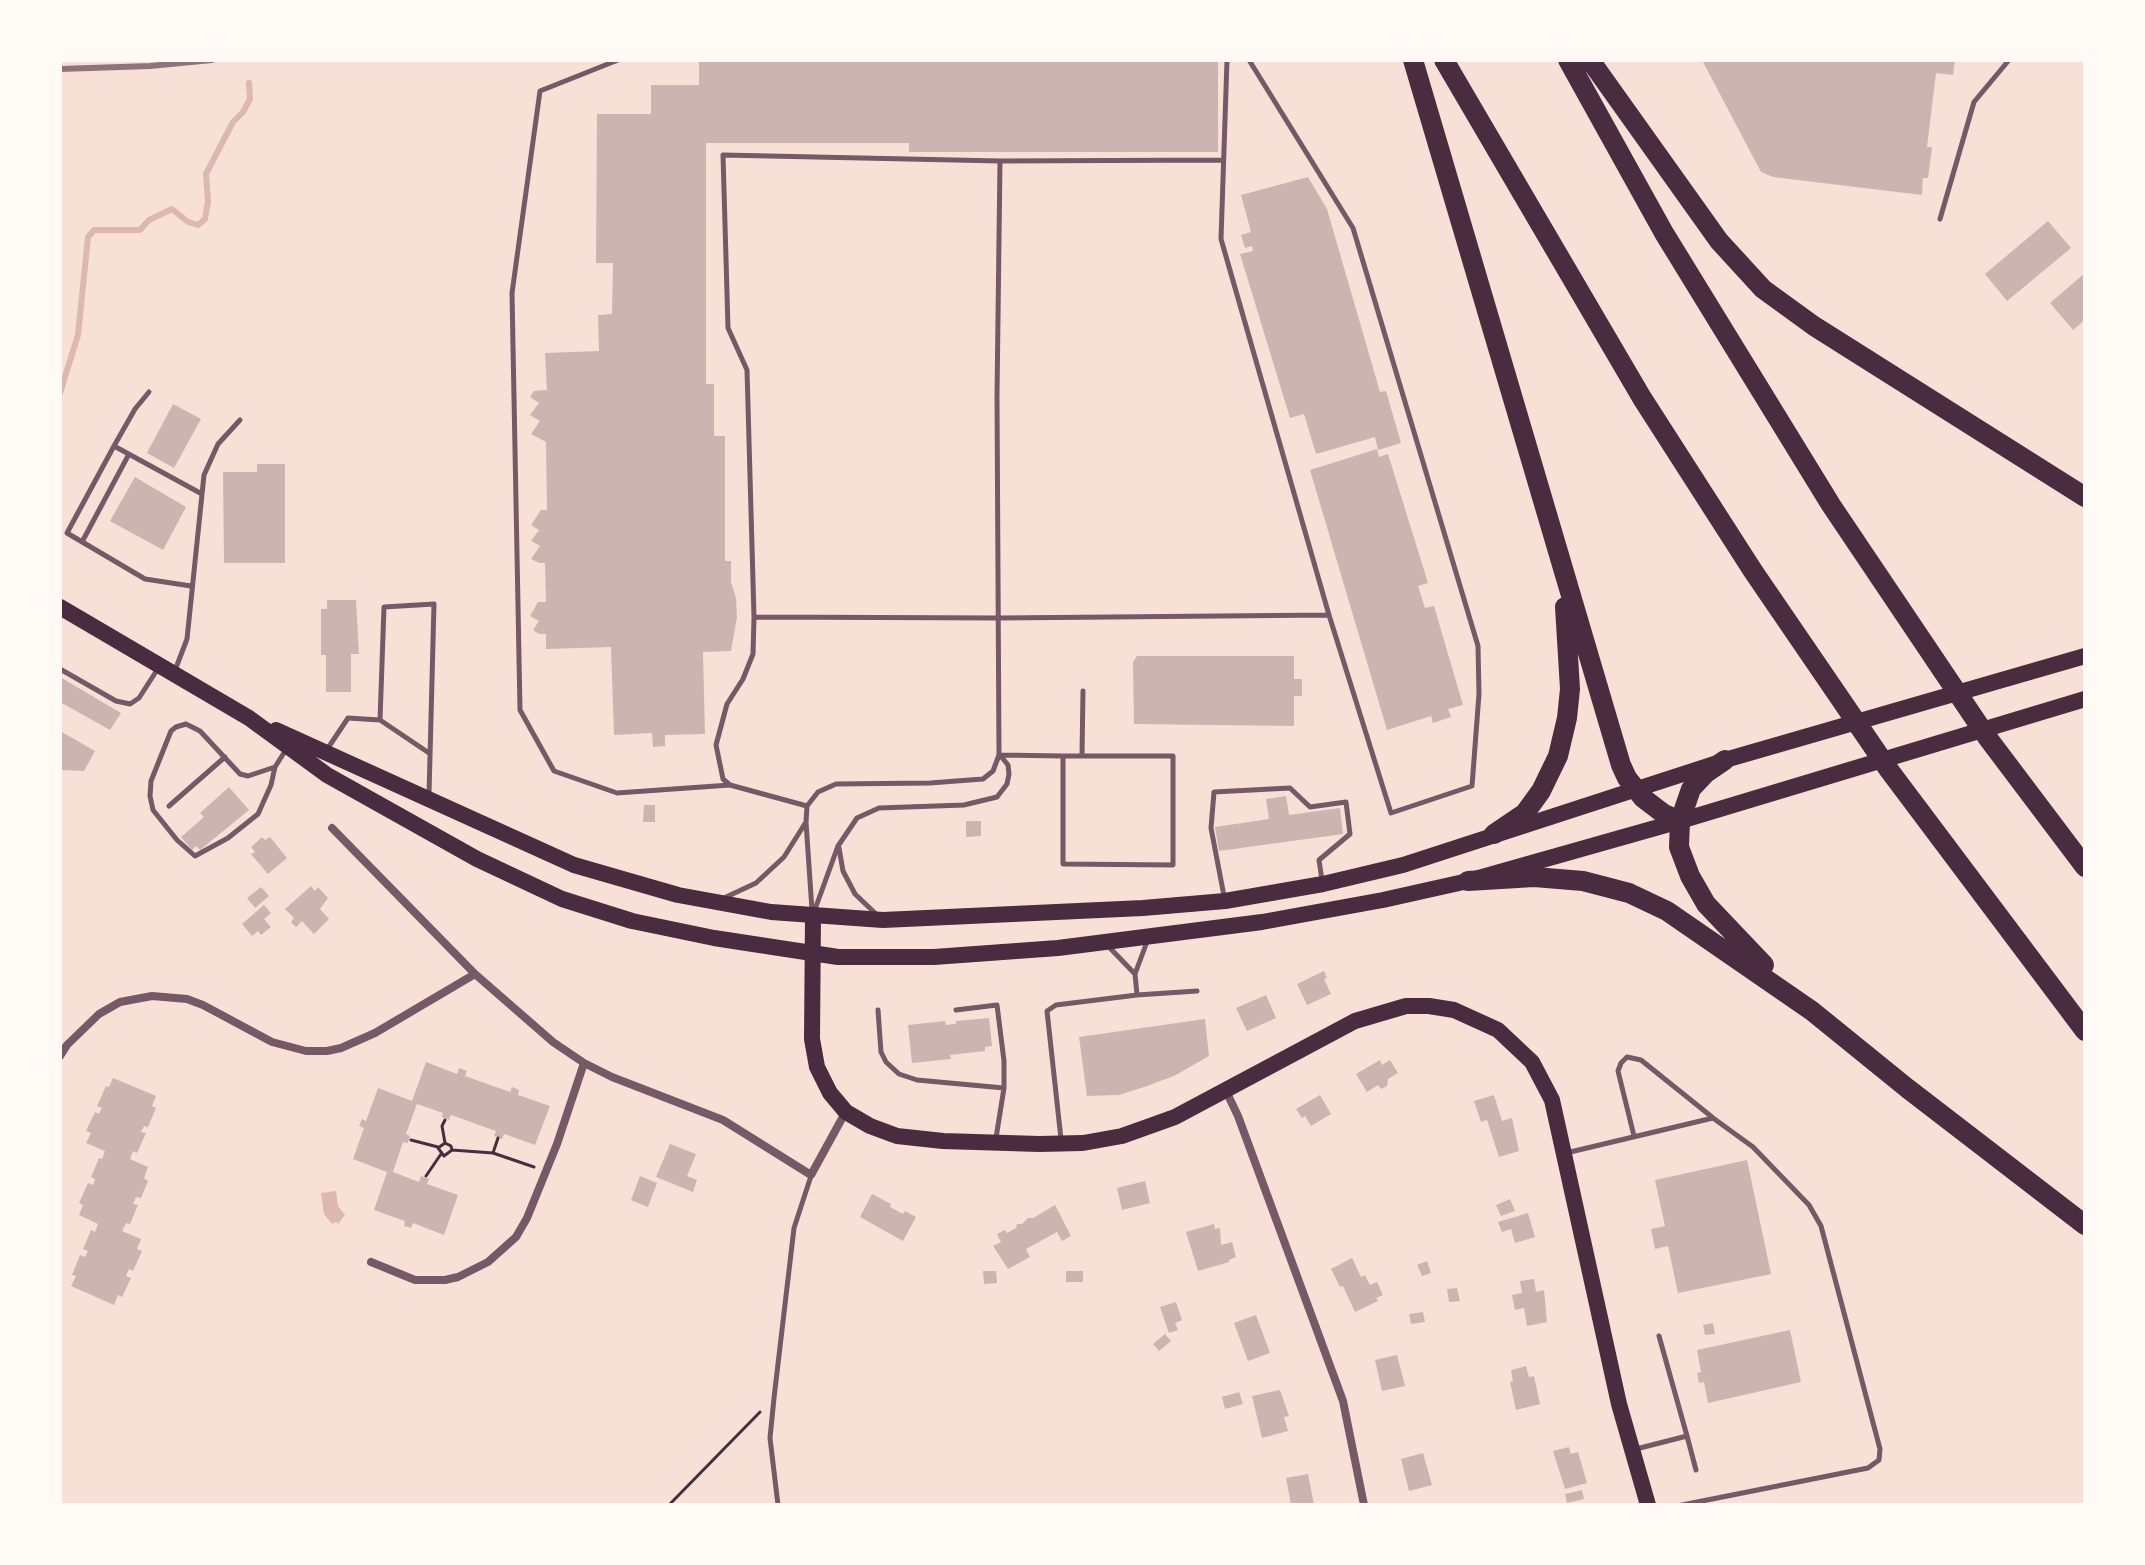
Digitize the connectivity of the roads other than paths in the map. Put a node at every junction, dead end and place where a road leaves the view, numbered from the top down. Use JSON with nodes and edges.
{"nodes":[{"id":1,"x":618,"y":60,"type":"edge"},
{"id":2,"x":1227,"y":60,"type":"edge"},
{"id":3,"x":1249,"y":60,"type":"edge"},
{"id":4,"x":1413,"y":60,"type":"edge"},
{"id":5,"x":1444,"y":60,"type":"edge"},
{"id":6,"x":1568,"y":60,"type":"edge"},
{"id":7,"x":1590,"y":60,"type":"edge"},
{"id":8,"x":2009,"y":60,"type":"edge"},
{"id":9,"x":1224,"y":160,"type":"junction"},
{"id":10,"x":1000,"y":161,"type":"junction"},
{"id":11,"x":1940,"y":219,"type":"dead end"},
{"id":12,"x":149,"y":392,"type":"dead end"},
{"id":13,"x":240,"y":420,"type":"dead end"},
{"id":14,"x":114,"y":446,"type":"junction"},
{"id":15,"x":129,"y":454,"type":"junction"},
{"id":16,"x":202,"y":494,"type":"junction"},
{"id":17,"x":2085,"y":497,"type":"edge"},
{"id":18,"x":82,"y":542,"type":"junction"},
{"id":19,"x":1557,"y":552,"type":"junction"},
{"id":20,"x":191,"y":586,"type":"junction"},
{"id":21,"x":60,"y":607,"type":"edge"},
{"id":22,"x":1329,"y":615,"type":"junction"},
{"id":23,"x":754,"y":617,"type":"junction"},
{"id":24,"x":1000,"y":618,"type":"junction"},
{"id":25,"x":2085,"y":656,"type":"edge"},
{"id":26,"x":60,"y":669,"type":"edge"},
{"id":27,"x":167,"y":669,"type":"junction"},
{"id":28,"x":1083,"y":691,"type":"dead end"},
{"id":29,"x":2085,"y":699,"type":"edge"},
{"id":30,"x":249,"y":718,"type":"junction"},
{"id":31,"x":380,"y":720,"type":"junction"},
{"id":32,"x":288,"y":747,"type":"junction"},
{"id":33,"x":325,"y":751,"type":"junction"},
{"id":34,"x":430,"y":753,"type":"junction"},
{"id":35,"x":999,"y":755,"type":"junction"},
{"id":36,"x":1063,"y":756,"type":"junction"},
{"id":37,"x":1082,"y":756,"type":"junction"},
{"id":38,"x":225,"y":757,"type":"junction"},
{"id":39,"x":1725,"y":760,"type":"junction"},
{"id":40,"x":275,"y":767,"type":"junction"},
{"id":41,"x":730,"y":785,"type":"junction"},
{"id":42,"x":1635,"y":789,"type":"junction"},
{"id":43,"x":429,"y":799,"type":"junction"},
{"id":44,"x":169,"y":806,"type":"dead end"},
{"id":45,"x":807,"y":806,"type":"junction"},
{"id":46,"x":1680,"y":821,"type":"junction"},
{"id":47,"x":806,"y":822,"type":"junction"},
{"id":48,"x":332,"y":828,"type":"dead end"},
{"id":49,"x":1494,"y":834,"type":"junction"},
{"id":50,"x":838,"y":846,"type":"junction"},
{"id":51,"x":2085,"y":867,"type":"edge"},
{"id":52,"x":1468,"y":881,"type":"junction"},
{"id":53,"x":1323,"y":884,"type":"junction"},
{"id":54,"x":1225,"y":901,"type":"junction"},
{"id":55,"x":717,"y":902,"type":"junction"},
{"id":56,"x":813,"y":915,"type":"junction"},
{"id":57,"x":883,"y":920,"type":"junction"},
{"id":58,"x":1148,"y":938,"type":"junction"},
{"id":59,"x":1106,"y":943,"type":"junction"},
{"id":60,"x":813,"y":954,"type":"junction"},
{"id":61,"x":475,"y":974,"type":"junction"},
{"id":62,"x":1135,"y":974,"type":"junction"},
{"id":63,"x":1197,"y":991,"type":"dead end"},
{"id":64,"x":1137,"y":995,"type":"junction"},
{"id":65,"x":878,"y":1010,"type":"dead end"},
{"id":66,"x":956,"y":1010,"type":"dead end"},
{"id":67,"x":1812,"y":1011,"type":"junction"},
{"id":68,"x":2085,"y":1031,"type":"edge"},
{"id":69,"x":60,"y":1056,"type":"edge"},
{"id":70,"x":584,"y":1063,"type":"junction"},
{"id":71,"x":1004,"y":1088,"type":"junction"},
{"id":72,"x":1226,"y":1091,"type":"junction"},
{"id":73,"x":846,"y":1112,"type":"junction"},
{"id":74,"x":1713,"y":1118,"type":"junction"},
{"id":75,"x":1634,"y":1136,"type":"junction"},
{"id":76,"x":995,"y":1143,"type":"junction"},
{"id":77,"x":1062,"y":1144,"type":"junction"},
{"id":78,"x":1564,"y":1145,"type":"junction"},
{"id":79,"x":811,"y":1175,"type":"junction"},
{"id":80,"x":2085,"y":1225,"type":"edge"},
{"id":81,"x":371,"y":1262,"type":"dead end"},
{"id":82,"x":1659,"y":1336,"type":"dead end"},
{"id":83,"x":1687,"y":1436,"type":"junction"},
{"id":84,"x":1631,"y":1450,"type":"junction"},
{"id":85,"x":1696,"y":1470,"type":"dead end"},
{"id":86,"x":778,"y":1505,"type":"edge"},
{"id":87,"x":1364,"y":1505,"type":"edge"},
{"id":88,"x":1648,"y":1505,"type":"edge"},
{"id":89,"x":1682,"y":1505,"type":"edge"}],
"edges":[{"from":1,"to":41,"type":"lane"},
{"from":2,"to":9,"type":"lane"},
{"from":3,"to":22,"type":"lane"},
{"from":4,"to":19,"type":"highway"},
{"from":5,"to":68,"type":"highway"},
{"from":6,"to":51,"type":"highway"},
{"from":7,"to":17,"type":"highway"},
{"from":8,"to":11,"type":"lane"},
{"from":9,"to":10,"type":"lane"},
{"from":9,"to":22,"type":"lane"},
{"from":10,"to":23,"type":"lane"},
{"from":10,"to":24,"type":"lane"},
{"from":12,"to":14,"type":"lane"},
{"from":13,"to":16,"type":"lane"},
{"from":14,"to":15,"type":"lane"},
{"from":14,"to":18,"type":"lane"},
{"from":15,"to":16,"type":"lane"},
{"from":15,"to":18,"type":"lane"},
{"from":16,"to":20,"type":"lane"},
{"from":18,"to":20,"type":"lane"},
{"from":19,"to":42,"type":"highway"},
{"from":19,"to":49,"type":"highway"},
{"from":20,"to":27,"type":"lane"},
{"from":21,"to":27,"type":"main road"},
{"from":22,"to":24,"type":"lane"},
{"from":23,"to":24,"type":"lane"},
{"from":23,"to":41,"type":"lane"},
{"from":24,"to":35,"type":"lane"},
{"from":25,"to":39,"type":"main road"},
{"from":26,"to":27,"type":"lane"},
{"from":27,"to":30,"type":"main road"},
{"from":28,"to":37,"type":"lane"},
{"from":29,"to":46,"type":"main road"},
{"from":30,"to":32,"type":"main road"},
{"from":30,"to":33,"type":"main road"},
{"from":31,"to":33,"type":"lane"},
{"from":31,"to":34,"type":"lane"},
{"from":31,"to":34,"type":"lane"},
{"from":32,"to":40,"type":"lane"},
{"from":32,"to":60,"type":"main road"},
{"from":33,"to":43,"type":"main road"},
{"from":34,"to":43,"type":"lane"},
{"from":35,"to":36,"type":"lane"},
{"from":35,"to":45,"type":"lane"},
{"from":35,"to":50,"type":"lane"},
{"from":36,"to":37,"type":"lane"},
{"from":36,"to":37,"type":"lane"},
{"from":38,"to":40,"type":"lane"},
{"from":38,"to":40,"type":"lane"},
{"from":38,"to":44,"type":"lane"},
{"from":39,"to":42,"type":"main road"},
{"from":39,"to":46,"type":"highway"},
{"from":41,"to":45,"type":"lane"},
{"from":42,"to":46,"type":"highway"},
{"from":42,"to":49,"type":"main road"},
{"from":43,"to":55,"type":"main road"},
{"from":45,"to":47,"type":"lane"},
{"from":46,"to":52,"type":"main road"},
{"from":46,"to":67,"type":"highway"},
{"from":47,"to":55,"type":"lane"},
{"from":47,"to":56,"type":"lane"},
{"from":48,"to":61,"type":"street"},
{"from":49,"to":53,"type":"main road"},
{"from":50,"to":56,"type":"lane"},
{"from":50,"to":57,"type":"lane"},
{"from":52,"to":58,"type":"main road"},
{"from":52,"to":67,"type":"highway"},
{"from":53,"to":54,"type":"main road"},
{"from":53,"to":54,"type":"lane"},
{"from":54,"to":57,"type":"main road"},
{"from":55,"to":56,"type":"main road"},
{"from":56,"to":57,"type":"main road"},
{"from":56,"to":60,"type":"main road"},
{"from":58,"to":59,"type":"main road"},
{"from":58,"to":62,"type":"lane"},
{"from":59,"to":60,"type":"main road"},
{"from":59,"to":62,"type":"lane"},
{"from":60,"to":73,"type":"main road"},
{"from":61,"to":69,"type":"street"},
{"from":61,"to":70,"type":"street"},
{"from":62,"to":64,"type":"lane"},
{"from":63,"to":64,"type":"lane"},
{"from":64,"to":77,"type":"lane"},
{"from":65,"to":71,"type":"lane"},
{"from":66,"to":71,"type":"lane"},
{"from":67,"to":80,"type":"highway"},
{"from":70,"to":79,"type":"street"},
{"from":70,"to":81,"type":"street"},
{"from":71,"to":76,"type":"lane"},
{"from":72,"to":77,"type":"main road"},
{"from":72,"to":78,"type":"main road"},
{"from":72,"to":87,"type":"street"},
{"from":73,"to":76,"type":"main road"},
{"from":73,"to":79,"type":"street"},
{"from":74,"to":75,"type":"lane"},
{"from":74,"to":75,"type":"lane"},
{"from":74,"to":89,"type":"lane"},
{"from":75,"to":78,"type":"lane"},
{"from":76,"to":77,"type":"main road"},
{"from":78,"to":84,"type":"main road"},
{"from":79,"to":86,"type":"lane"},
{"from":82,"to":83,"type":"lane"},
{"from":83,"to":84,"type":"lane"},
{"from":83,"to":85,"type":"lane"},
{"from":84,"to":88,"type":"main road"}]}
